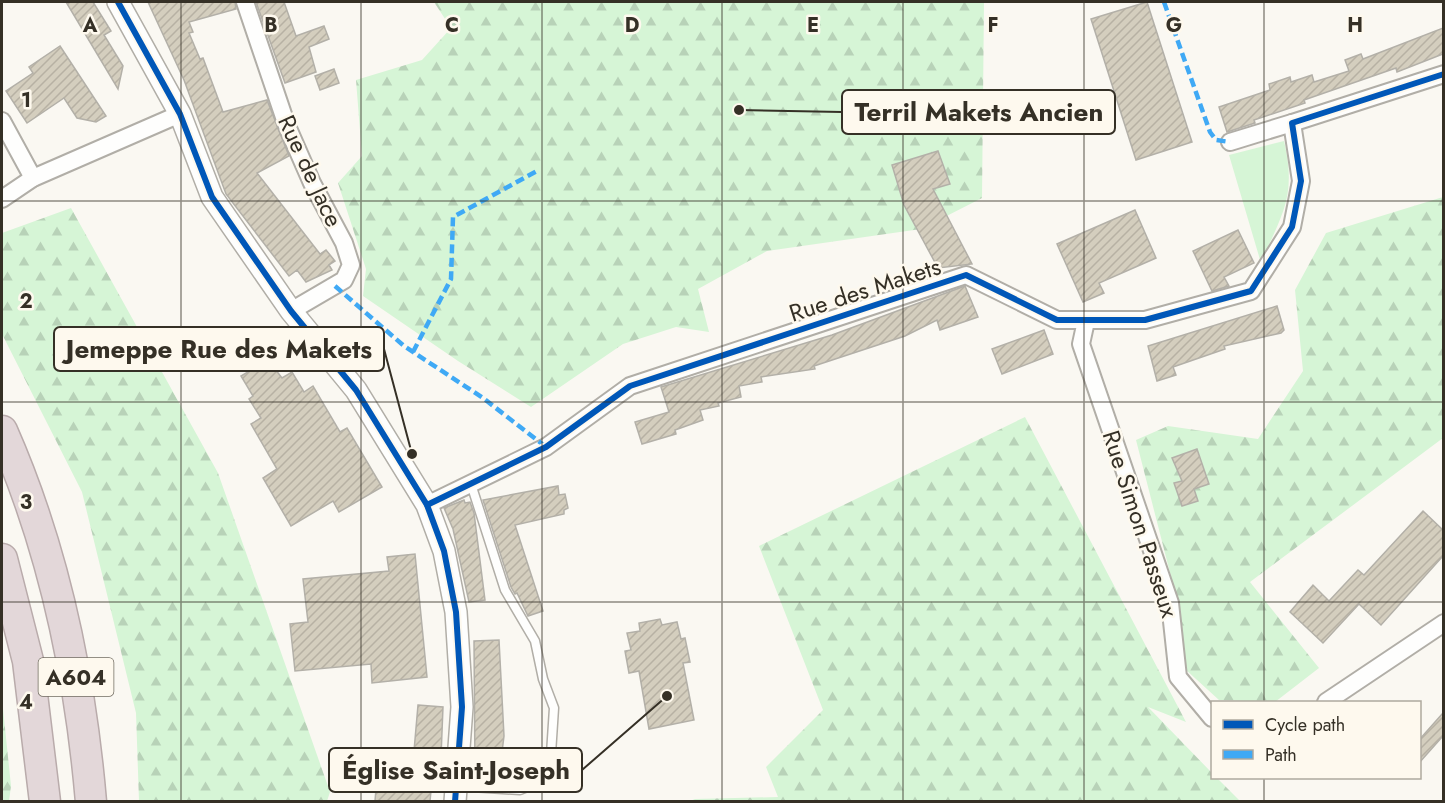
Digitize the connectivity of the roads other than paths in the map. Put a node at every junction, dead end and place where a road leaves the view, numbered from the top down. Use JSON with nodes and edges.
{"nodes":[{"id":1,"x":118,"y":2,"type":"edge"},
{"id":2,"x":245,"y":2,"type":"edge"},
{"id":3,"x":1443,"y":74,"type":"edge"},
{"id":4,"x":180,"y":114,"type":"junction"},
{"id":5,"x":2,"y":121,"type":"edge"},
{"id":6,"x":1292,"y":123,"type":"junction"},
{"id":7,"x":1230,"y":142,"type":"dead end"},
{"id":8,"x":33,"y":178,"type":"junction"},
{"id":9,"x":2,"y":199,"type":"edge"},
{"id":10,"x":291,"y":311,"type":"junction"},
{"id":11,"x":1086,"y":321,"type":"junction"},
{"id":12,"x":2,"y":431,"type":"edge"},
{"id":13,"x":471,"y":484,"type":"junction"},
{"id":14,"x":427,"y":505,"type":"junction"},
{"id":15,"x":2,"y":560,"type":"edge"},
{"id":16,"x":1443,"y":623,"type":"edge"},
{"id":17,"x":1327,"y":701,"type":"edge"},
{"id":18,"x":1211,"y":717,"type":"edge"},
{"id":19,"x":456,"y":794,"type":"edge"},
{"id":20,"x":45,"y":801,"type":"edge"},
{"id":21,"x":91,"y":801,"type":"edge"}],
"edges":[{"from":1,"to":4,"type":"street"},
{"from":2,"to":10,"type":"street","name":"Rue de Jace"},
{"from":3,"to":6,"type":"street"},
{"from":4,"to":8,"type":"street"},
{"from":4,"to":10,"type":"street"},
{"from":5,"to":8,"type":"street"},
{"from":6,"to":7,"type":"street"},
{"from":6,"to":11,"type":"street","name":"Rue des Makets"},
{"from":8,"to":9,"type":"street"},
{"from":10,"to":14,"type":"street"},
{"from":11,"to":13,"type":"street","name":"Rue des Makets"},
{"from":11,"to":18,"type":"street","name":"Rue Simon Passeux"},
{"from":12,"to":21,"type":"highway","number":"A604"},
{"from":13,"to":14,"type":"street","name":"Rue des Makets"},
{"from":13,"to":19,"type":"lane"},
{"from":14,"to":19,"type":"street"},
{"from":15,"to":20,"type":"highway","number":"A604"},
{"from":16,"to":17,"type":"street"}]}
